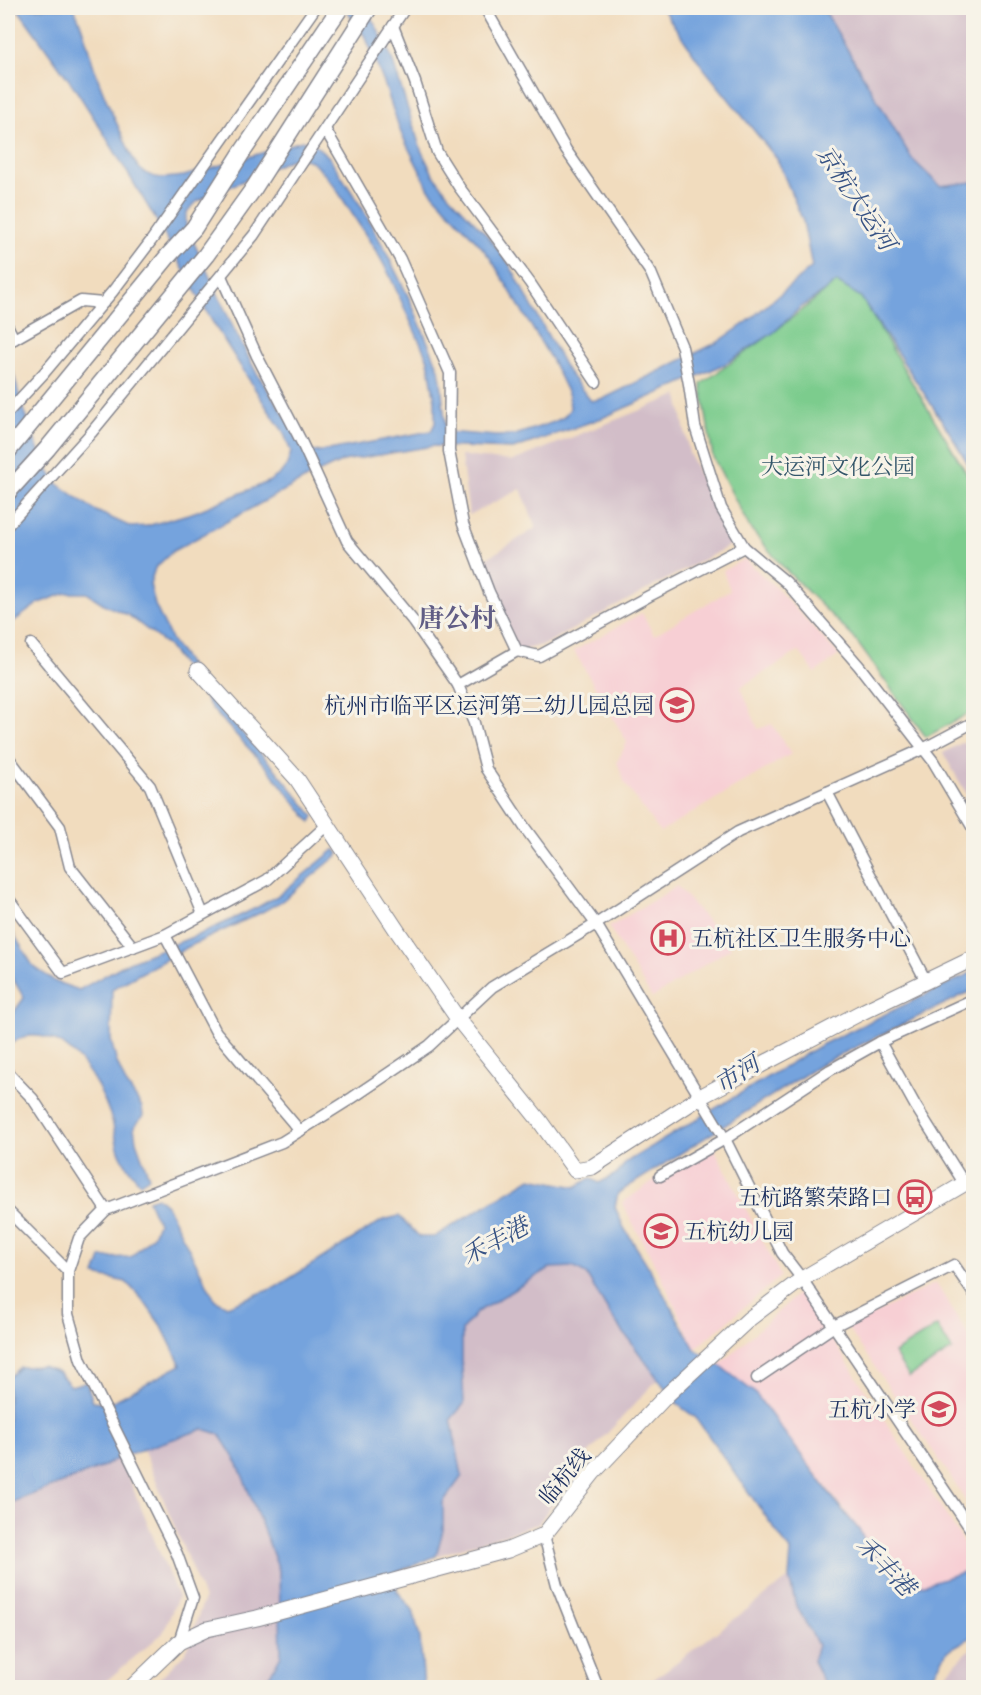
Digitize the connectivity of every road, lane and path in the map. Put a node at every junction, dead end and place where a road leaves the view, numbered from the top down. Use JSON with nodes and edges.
{"nodes":[{"id":1,"x":315,"y":8,"type":"edge"},
{"id":2,"x":340,"y":8,"type":"edge"},
{"id":3,"x":369,"y":8,"type":"edge"},
{"id":4,"x":405,"y":8,"type":"edge"},
{"id":5,"x":485,"y":8,"type":"edge"},
{"id":6,"x":393,"y":26,"type":"junction"},
{"id":7,"x":326,"y":129,"type":"junction"},
{"id":8,"x":221,"y":276,"type":"junction"},
{"id":9,"x":103,"y":303,"type":"junction"},
{"id":10,"x":8,"y":327,"type":"edge"},
{"id":11,"x":11,"y":340,"type":"edge"},
{"id":12,"x":596,"y":382,"type":"dead end"},
{"id":13,"x":8,"y":412,"type":"edge"},
{"id":14,"x":8,"y":451,"type":"edge"},
{"id":15,"x":8,"y":492,"type":"edge"},
{"id":16,"x":8,"y":525,"type":"edge"},
{"id":17,"x":744,"y":547,"type":"junction"},
{"id":18,"x":31,"y":644,"type":"dead end"},
{"id":19,"x":517,"y":651,"type":"junction"},
{"id":20,"x":198,"y":670,"type":"dead end"},
{"id":21,"x":458,"y":685,"type":"junction"},
{"id":22,"x":974,"y":722,"type":"edge"},
{"id":23,"x":923,"y":749,"type":"junction"},
{"id":24,"x":8,"y":757,"type":"edge"},
{"id":25,"x":827,"y":792,"type":"junction"},
{"id":26,"x":328,"y":824,"type":"junction"},
{"id":27,"x":974,"y":830,"type":"edge"},
{"id":28,"x":8,"y":898,"type":"edge"},
{"id":29,"x":203,"y":914,"type":"junction"},
{"id":30,"x":596,"y":924,"type":"junction"},
{"id":31,"x":165,"y":935,"type":"junction"},
{"id":32,"x":133,"y":947,"type":"junction"},
{"id":33,"x":974,"y":958,"type":"edge"},
{"id":34,"x":926,"y":981,"type":"junction"},
{"id":35,"x":974,"y":999,"type":"edge"},
{"id":36,"x":458,"y":1019,"type":"junction"},
{"id":37,"x":880,"y":1042,"type":"junction"},
{"id":38,"x":8,"y":1073,"type":"edge"},
{"id":39,"x":700,"y":1098,"type":"junction"},
{"id":40,"x":300,"y":1131,"type":"junction"},
{"id":41,"x":724,"y":1139,"type":"junction"},
{"id":42,"x":660,"y":1176,"type":"dead end"},
{"id":43,"x":969,"y":1181,"type":"edge"},
{"id":44,"x":106,"y":1210,"type":"junction"},
{"id":45,"x":8,"y":1211,"type":"edge"},
{"id":46,"x":68,"y":1271,"type":"junction"},
{"id":47,"x":802,"y":1279,"type":"junction"},
{"id":48,"x":974,"y":1294,"type":"edge"},
{"id":49,"x":834,"y":1326,"type":"junction"},
{"id":50,"x":757,"y":1378,"type":"dead end"},
{"id":51,"x":974,"y":1534,"type":"edge"},
{"id":52,"x":544,"y":1535,"type":"junction"},
{"id":53,"x":179,"y":1642,"type":"junction"},
{"id":54,"x":131,"y":1688,"type":"edge"},
{"id":55,"x":598,"y":1688,"type":"edge"}],
"edges":[{"from":1,"to":9,"type":"street"},
{"from":2,"to":14,"type":"main road"},
{"from":3,"to":15,"type":"main road"},
{"from":4,"to":6,"type":"street"},
{"from":5,"to":17,"type":"street"},
{"from":6,"to":7,"type":"street"},
{"from":6,"to":12,"type":"street"},
{"from":7,"to":8,"type":"street"},
{"from":7,"to":19,"type":"street"},
{"from":8,"to":16,"type":"street"},
{"from":8,"to":21,"type":"street"},
{"from":9,"to":11,"type":"street"},
{"from":9,"to":13,"type":"street"},
{"from":10,"to":11,"type":"street"},
{"from":17,"to":19,"type":"street"},
{"from":17,"to":23,"type":"street"},
{"from":18,"to":29,"type":"street"},
{"from":19,"to":21,"type":"street"},
{"from":20,"to":26,"type":"street"},
{"from":21,"to":30,"type":"street"},
{"from":22,"to":23,"type":"street"},
{"from":23,"to":25,"type":"street"},
{"from":23,"to":27,"type":"street"},
{"from":24,"to":32,"type":"street"},
{"from":25,"to":30,"type":"street"},
{"from":25,"to":34,"type":"street"},
{"from":26,"to":29,"type":"street"},
{"from":26,"to":36,"type":"street"},
{"from":28,"to":32,"type":"street"},
{"from":29,"to":31,"type":"street"},
{"from":30,"to":36,"type":"street"},
{"from":30,"to":39,"type":"street"},
{"from":31,"to":32,"type":"street"},
{"from":31,"to":40,"type":"street"},
{"from":33,"to":34,"type":"street"},
{"from":34,"to":39,"type":"street"},
{"from":35,"to":37,"type":"street"},
{"from":36,"to":39,"type":"street"},
{"from":36,"to":40,"type":"street"},
{"from":37,"to":41,"type":"street"},
{"from":37,"to":43,"type":"street"},
{"from":38,"to":44,"type":"street"},
{"from":39,"to":41,"type":"street"},
{"from":40,"to":44,"type":"street"},
{"from":41,"to":42,"type":"street"},
{"from":41,"to":47,"type":"street"},
{"from":43,"to":47,"type":"street","name":"临杭线"},
{"from":44,"to":46,"type":"street"},
{"from":45,"to":46,"type":"street"},
{"from":46,"to":53,"type":"street"},
{"from":47,"to":49,"type":"street"},
{"from":47,"to":52,"type":"street","name":"临杭线"},
{"from":48,"to":49,"type":"street"},
{"from":49,"to":50,"type":"street"},
{"from":49,"to":51,"type":"street"},
{"from":52,"to":53,"type":"street","name":"临杭线"},
{"from":52,"to":55,"type":"street"},
{"from":53,"to":54,"type":"street","name":"临杭线"}]}
